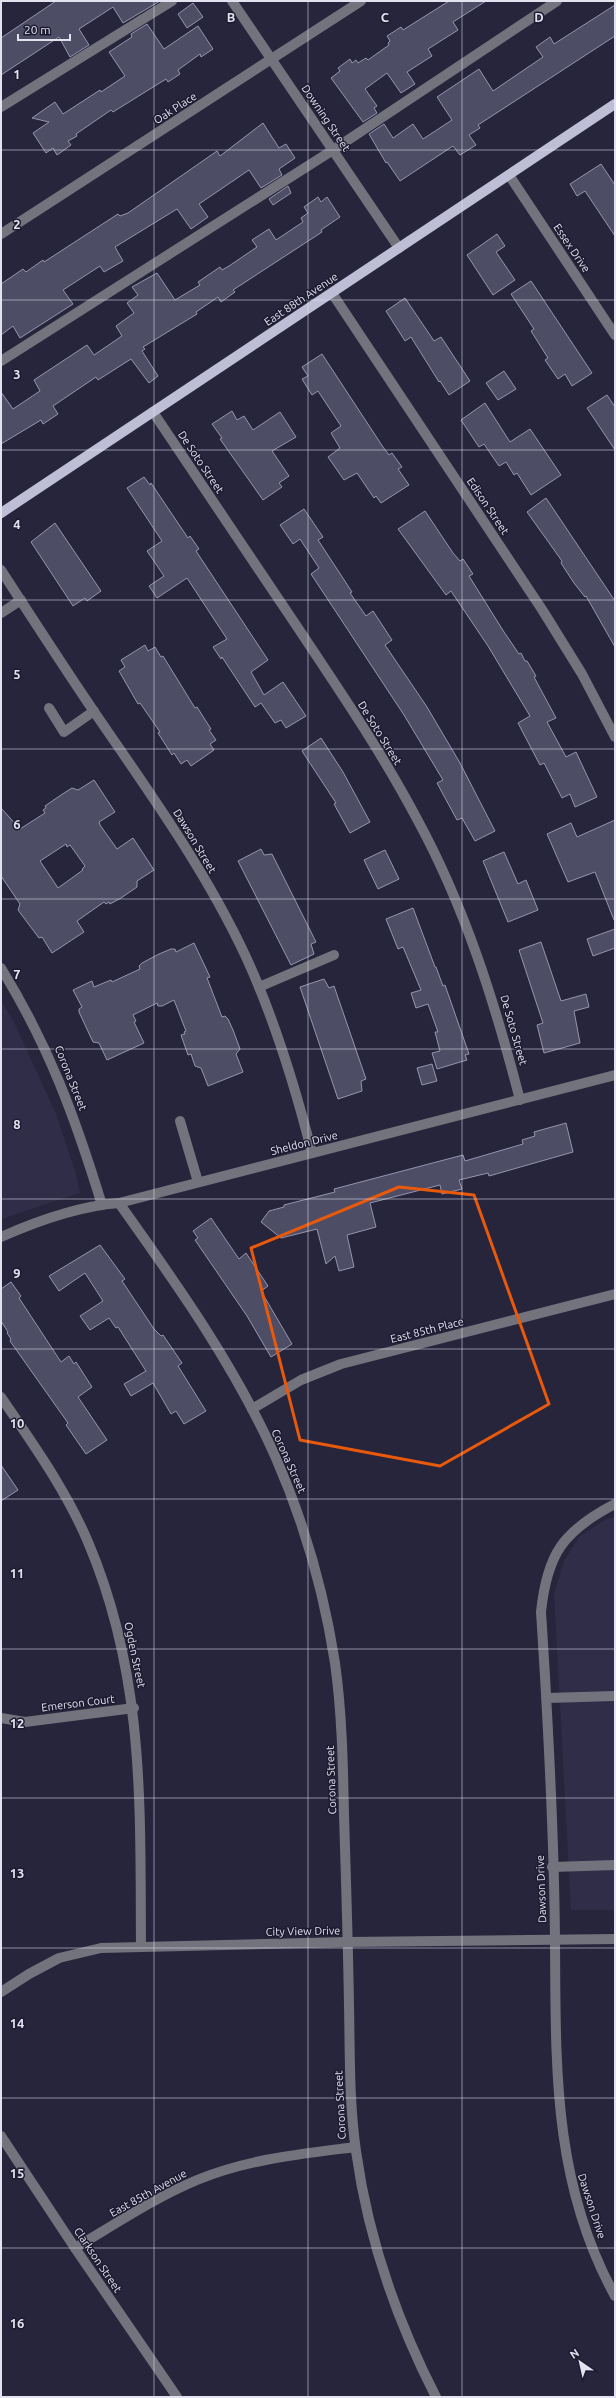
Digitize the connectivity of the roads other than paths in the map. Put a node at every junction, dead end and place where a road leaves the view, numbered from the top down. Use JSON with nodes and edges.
{"nodes":[{"id":1,"x":172,"y":1,"type":"edge"},
{"id":2,"x":232,"y":1,"type":"edge"},
{"id":3,"x":361,"y":1,"type":"edge"},
{"id":4,"x":557,"y":1,"type":"edge"},
{"id":5,"x":272,"y":60,"type":"junction"},
{"id":6,"x":615,"y":104,"type":"edge"},
{"id":7,"x":1,"y":107,"type":"edge"},
{"id":8,"x":333,"y":150,"type":"junction"},
{"id":9,"x":509,"y":175,"type":"junction"},
{"id":10,"x":1,"y":234,"type":"edge"},
{"id":11,"x":399,"y":248,"type":"junction"},
{"id":12,"x":332,"y":293,"type":"junction"},
{"id":13,"x":615,"y":335,"type":"edge"},
{"id":14,"x":1,"y":361,"type":"edge"},
{"id":15,"x":153,"y":412,"type":"junction"},
{"id":16,"x":1,"y":513,"type":"edge"},
{"id":17,"x":1,"y":570,"type":"edge"},
{"id":18,"x":20,"y":600,"type":"junction"},
{"id":19,"x":1,"y":613,"type":"edge"},
{"id":20,"x":49,"y":708,"type":"dead end"},
{"id":21,"x":94,"y":712,"type":"junction"},
{"id":22,"x":615,"y":737,"type":"edge"},
{"id":23,"x":334,"y":955,"type":"dead end"},
{"id":24,"x":1,"y":968,"type":"edge"},
{"id":25,"x":259,"y":987,"type":"junction"},
{"id":26,"x":615,"y":1075,"type":"edge"},
{"id":27,"x":520,"y":1100,"type":"junction"},
{"id":28,"x":180,"y":1121,"type":"dead end"},
{"id":29,"x":312,"y":1153,"type":"junction"},
{"id":30,"x":198,"y":1182,"type":"junction"},
{"id":31,"x":119,"y":1203,"type":"junction"},
{"id":32,"x":102,"y":1204,"type":"junction"},
{"id":33,"x":1,"y":1237,"type":"edge"},
{"id":34,"x":615,"y":1294,"type":"edge"},
{"id":35,"x":1,"y":1397,"type":"edge"},
{"id":36,"x":252,"y":1409,"type":"junction"},
{"id":37,"x":615,"y":1504,"type":"edge"},
{"id":38,"x":615,"y":1696,"type":"edge"},
{"id":39,"x":546,"y":1698,"type":"junction"},
{"id":40,"x":134,"y":1708,"type":"junction"},
{"id":41,"x":1,"y":1718,"type":"edge"},
{"id":42,"x":615,"y":1865,"type":"edge"},
{"id":43,"x":552,"y":1867,"type":"junction"},
{"id":44,"x":615,"y":1939,"type":"edge"},
{"id":45,"x":555,"y":1940,"type":"junction"},
{"id":46,"x":348,"y":1942,"type":"junction"},
{"id":47,"x":142,"y":1947,"type":"junction"},
{"id":48,"x":1,"y":1992,"type":"edge"},
{"id":49,"x":1,"y":2136,"type":"edge"},
{"id":50,"x":355,"y":2147,"type":"junction"},
{"id":51,"x":74,"y":2248,"type":"junction"},
{"id":52,"x":615,"y":2296,"type":"edge"},
{"id":53,"x":176,"y":2397,"type":"edge"},
{"id":54,"x":436,"y":2397,"type":"edge"}],
"edges":[{"from":1,"to":7,"type":"street"},
{"from":2,"to":5,"type":"street","name":"Downing Street"},
{"from":3,"to":5,"type":"street","name":"Oak Place"},
{"from":4,"to":8,"type":"street"},
{"from":5,"to":8,"type":"street","name":"Downing Street"},
{"from":5,"to":10,"type":"street","name":"Oak Place"},
{"from":6,"to":9,"type":"main road","name":"East 88th Avenue"},
{"from":8,"to":11,"type":"street","name":"Downing Street"},
{"from":8,"to":14,"type":"street"},
{"from":9,"to":11,"type":"main road","name":"East 88th Avenue"},
{"from":9,"to":13,"type":"street","name":"Essex Drive"},
{"from":11,"to":12,"type":"main road","name":"East 88th Avenue"},
{"from":12,"to":15,"type":"main road","name":"East 88th Avenue"},
{"from":12,"to":22,"type":"street","name":"Edison Street"},
{"from":15,"to":16,"type":"main road","name":"East 88th Avenue"},
{"from":15,"to":27,"type":"street","name":"De Soto Street"},
{"from":17,"to":18,"type":"street","name":"Dawson Street"},
{"from":18,"to":19,"type":"street"},
{"from":18,"to":21,"type":"street","name":"Dawson Street"},
{"from":20,"to":21,"type":"street"},
{"from":21,"to":25,"type":"street","name":"Dawson Street"},
{"from":23,"to":25,"type":"street"},
{"from":24,"to":32,"type":"street","name":"Corona Street"},
{"from":25,"to":29,"type":"street","name":"Dawson Street"},
{"from":26,"to":27,"type":"street","name":"Sheldon Drive"},
{"from":27,"to":29,"type":"street","name":"Sheldon Drive"},
{"from":28,"to":30,"type":"street"},
{"from":29,"to":30,"type":"street","name":"Sheldon Drive"},
{"from":30,"to":31,"type":"street","name":"Sheldon Drive"},
{"from":31,"to":32,"type":"street","name":"Sheldon Drive"},
{"from":31,"to":36,"type":"street","name":"Corona Street"},
{"from":32,"to":33,"type":"street","name":"Sheldon Drive"},
{"from":34,"to":36,"type":"street","name":"East 85th Place"},
{"from":35,"to":40,"type":"street","name":"Ogden Street"},
{"from":36,"to":46,"type":"street","name":"Corona Street"},
{"from":37,"to":39,"type":"street","name":"Dawson Drive"},
{"from":38,"to":39,"type":"street"},
{"from":39,"to":43,"type":"street","name":"Dawson Drive"},
{"from":40,"to":41,"type":"street","name":"Emerson Court"},
{"from":40,"to":47,"type":"street","name":"Ogden Street"},
{"from":42,"to":43,"type":"street"},
{"from":43,"to":45,"type":"street","name":"Dawson Drive"},
{"from":44,"to":45,"type":"street","name":"City View Drive"},
{"from":45,"to":46,"type":"street","name":"City View Drive"},
{"from":45,"to":52,"type":"street","name":"Dawson Drive"},
{"from":46,"to":47,"type":"street","name":"City View Drive"},
{"from":46,"to":50,"type":"street","name":"Corona Street"},
{"from":47,"to":48,"type":"street","name":"City View Drive"},
{"from":49,"to":51,"type":"street","name":"Clarkson Street"},
{"from":50,"to":51,"type":"street","name":"East 85th Avenue"},
{"from":50,"to":54,"type":"street","name":"Corona Street"},
{"from":51,"to":53,"type":"street","name":"Clarkson Street"}]}
